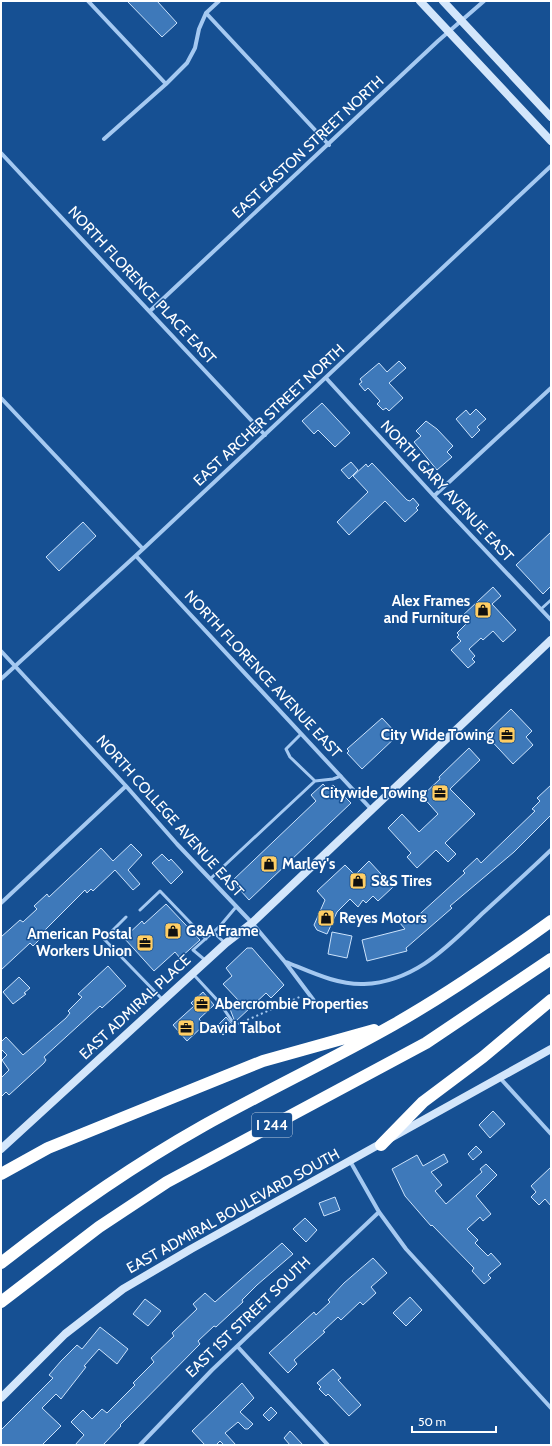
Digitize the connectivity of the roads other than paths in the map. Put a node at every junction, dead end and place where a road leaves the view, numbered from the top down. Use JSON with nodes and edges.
{"nodes":[{"id":1,"x":88,"y":1,"type":"edge"},
{"id":2,"x":219,"y":1,"type":"edge"},
{"id":3,"x":420,"y":1,"type":"edge"},
{"id":4,"x":443,"y":1,"type":"edge"},
{"id":5,"x":484,"y":1,"type":"edge"},
{"id":6,"x":206,"y":13,"type":"junction"},
{"id":7,"x":462,"y":21,"type":"junction"},
{"id":8,"x":449,"y":32,"type":"junction"},
{"id":9,"x":166,"y":84,"type":"junction"},
{"id":10,"x":551,"y":117,"type":"edge"},
{"id":11,"x":104,"y":139,"type":"dead end"},
{"id":12,"x":551,"y":140,"type":"edge"},
{"id":13,"x":329,"y":144,"type":"junction"},
{"id":14,"x":1,"y":152,"type":"edge"},
{"id":15,"x":551,"y":166,"type":"edge"},
{"id":16,"x":150,"y":311,"type":"junction"},
{"id":17,"x":326,"y":378,"type":"junction"},
{"id":18,"x":551,"y":388,"type":"edge"},
{"id":19,"x":1,"y":398,"type":"edge"},
{"id":20,"x":265,"y":435,"type":"junction"},
{"id":21,"x":434,"y":496,"type":"junction"},
{"id":22,"x":143,"y":549,"type":"junction"},
{"id":23,"x":136,"y":556,"type":"junction"},
{"id":24,"x":551,"y":600,"type":"edge"},
{"id":25,"x":542,"y":609,"type":"junction"},
{"id":26,"x":551,"y":620,"type":"edge"},
{"id":27,"x":551,"y":640,"type":"edge"},
{"id":28,"x":1,"y":651,"type":"edge"},
{"id":29,"x":15,"y":666,"type":"junction"},
{"id":30,"x":1,"y":679,"type":"edge"},
{"id":31,"x":301,"y":734,"type":"junction"},
{"id":32,"x":341,"y":776,"type":"junction"},
{"id":33,"x":315,"y":781,"type":"junction"},
{"id":34,"x":126,"y":786,"type":"junction"},
{"id":35,"x":372,"y":810,"type":"junction"},
{"id":36,"x":551,"y":850,"type":"edge"},
{"id":37,"x":210,"y":879,"type":"junction"},
{"id":38,"x":1,"y":903,"type":"edge"},
{"id":39,"x":236,"y":907,"type":"junction"},
{"id":40,"x":140,"y":910,"type":"dead end"},
{"id":41,"x":126,"y":917,"type":"dead end"},
{"id":42,"x":551,"y":921,"type":"edge"},
{"id":43,"x":252,"y":923,"type":"junction"},
{"id":44,"x":213,"y":932,"type":"junction"},
{"id":45,"x":206,"y":939,"type":"junction"},
{"id":46,"x":226,"y":943,"type":"junction"},
{"id":47,"x":551,"y":959,"type":"edge"},
{"id":48,"x":206,"y":961,"type":"junction"},
{"id":49,"x":285,"y":962,"type":"junction"},
{"id":50,"x":193,"y":973,"type":"junction"},
{"id":51,"x":551,"y":1000,"type":"edge"},
{"id":52,"x":164,"y":1001,"type":"junction"},
{"id":53,"x":315,"y":1002,"type":"dead end"},
{"id":54,"x":232,"y":1021,"type":"road end"},
{"id":55,"x":394,"y":1024,"type":"junction"},
{"id":56,"x":551,"y":1049,"type":"edge"},
{"id":57,"x":500,"y":1078,"type":"junction"},
{"id":58,"x":551,"y":1134,"type":"edge"},
{"id":59,"x":381,"y":1145,"type":"junction"},
{"id":60,"x":1,"y":1149,"type":"edge"},
{"id":61,"x":350,"y":1161,"type":"junction"},
{"id":62,"x":1,"y":1174,"type":"edge"},
{"id":63,"x":379,"y":1212,"type":"junction"},
{"id":64,"x":1,"y":1263,"type":"edge"},
{"id":65,"x":1,"y":1302,"type":"edge"},
{"id":66,"x":238,"y":1347,"type":"junction"},
{"id":67,"x":1,"y":1398,"type":"edge"},
{"id":68,"x":551,"y":1408,"type":"edge"},
{"id":69,"x":140,"y":1445,"type":"edge"},
{"id":70,"x":328,"y":1445,"type":"edge"}],
"edges":[{"from":1,"to":9,"type":"street"},
{"from":2,"to":6,"type":"street"},
{"from":3,"to":8,"type":"main road"},
{"from":4,"to":7,"type":"main road"},
{"from":5,"to":7,"type":"street","name":"EAST EASTON STREET NORTH"},
{"from":6,"to":9,"type":"street"},
{"from":6,"to":13,"type":"street"},
{"from":7,"to":8,"type":"street","name":"EAST EASTON STREET NORTH"},
{"from":7,"to":10,"type":"main road"},
{"from":8,"to":12,"type":"main road"},
{"from":8,"to":13,"type":"street","name":"EAST EASTON STREET NORTH"},
{"from":9,"to":11,"type":"street"},
{"from":13,"to":16,"type":"street","name":"EAST EASTON STREET NORTH"},
{"from":14,"to":16,"type":"street","name":"NORTH FLORENCE PLACE EAST"},
{"from":15,"to":17,"type":"street","name":"EAST ARCHER STREET NORTH"},
{"from":16,"to":20,"type":"street","name":"NORTH FLORENCE PLACE EAST"},
{"from":17,"to":20,"type":"street","name":"EAST ARCHER STREET NORTH"},
{"from":17,"to":21,"type":"street","name":"NORTH GARY AVENUE EAST"},
{"from":18,"to":21,"type":"street"},
{"from":19,"to":22,"type":"street"},
{"from":20,"to":22,"type":"street","name":"EAST ARCHER STREET NORTH"},
{"from":21,"to":25,"type":"street","name":"NORTH GARY AVENUE EAST"},
{"from":22,"to":23,"type":"street","name":"EAST ARCHER STREET NORTH"},
{"from":23,"to":29,"type":"street","name":"EAST ARCHER STREET NORTH"},
{"from":23,"to":31,"type":"street","name":"NORTH FLORENCE AVENUE EAST"},
{"from":24,"to":25,"type":"lane"},
{"from":25,"to":26,"type":"street","name":"NORTH GARY AVENUE EAST"},
{"from":27,"to":35,"type":"main road","name":"EAST ADMIRAL PLACE"},
{"from":28,"to":29,"type":"street","name":"NORTH COLLEGE AVENUE EAST"},
{"from":29,"to":30,"type":"street","name":"EAST ARCHER STREET NORTH"},
{"from":29,"to":34,"type":"street","name":"NORTH COLLEGE AVENUE EAST"},
{"from":31,"to":32,"type":"street","name":"NORTH FLORENCE AVENUE EAST"},
{"from":31,"to":33,"type":"lane"},
{"from":32,"to":33,"type":"lane"},
{"from":32,"to":35,"type":"street","name":"NORTH FLORENCE AVENUE EAST"},
{"from":33,"to":37,"type":"lane"},
{"from":34,"to":37,"type":"street","name":"NORTH COLLEGE AVENUE EAST"},
{"from":34,"to":38,"type":"street"},
{"from":35,"to":43,"type":"main road","name":"EAST ADMIRAL PLACE"},
{"from":36,"to":49,"type":"street"},
{"from":37,"to":39,"type":"street","name":"NORTH COLLEGE AVENUE EAST"},
{"from":39,"to":43,"type":"street","name":"NORTH COLLEGE AVENUE EAST"},
{"from":39,"to":44,"type":"lane"},
{"from":40,"to":45,"type":"lane"},
{"from":41,"to":52,"type":"lane"},
{"from":42,"to":55,"type":"highway","number":"I 244"},
{"from":43,"to":46,"type":"main road","name":"EAST ADMIRAL PLACE"},
{"from":43,"to":49,"type":"street","name":"NORTH COLLEGE AVENUE EAST"},
{"from":44,"to":45,"type":"lane"},
{"from":44,"to":46,"type":"lane"},
{"from":45,"to":48,"type":"lane"},
{"from":46,"to":48,"type":"main road","name":"EAST ADMIRAL PLACE"},
{"from":47,"to":65,"type":"highway","number":"I 244"},
{"from":48,"to":50,"type":"main road","name":"EAST ADMIRAL PLACE"},
{"from":49,"to":53,"type":"street","name":"NORTH COLLEGE AVENUE EAST"},
{"from":50,"to":52,"type":"main road","name":"EAST ADMIRAL PLACE"},
{"from":50,"to":54,"type":"lane"},
{"from":51,"to":59,"type":"highway"},
{"from":52,"to":60,"type":"main road","name":"EAST ADMIRAL PLACE"},
{"from":55,"to":62,"type":"highway"},
{"from":55,"to":64,"type":"highway","number":"I 244"},
{"from":56,"to":57,"type":"main road"},
{"from":57,"to":58,"type":"street"},
{"from":57,"to":59,"type":"main road","name":"EAST ADMIRAL BOULEVARD SOUTH"},
{"from":59,"to":61,"type":"main road","name":"EAST ADMIRAL BOULEVARD SOUTH"},
{"from":61,"to":63,"type":"street"},
{"from":61,"to":67,"type":"main road","name":"EAST ADMIRAL BOULEVARD SOUTH"},
{"from":63,"to":66,"type":"street","name":"EAST 1ST STREET SOUTH"},
{"from":63,"to":68,"type":"street"},
{"from":66,"to":69,"type":"street","name":"EAST 1ST STREET SOUTH"},
{"from":66,"to":70,"type":"street"}]}
